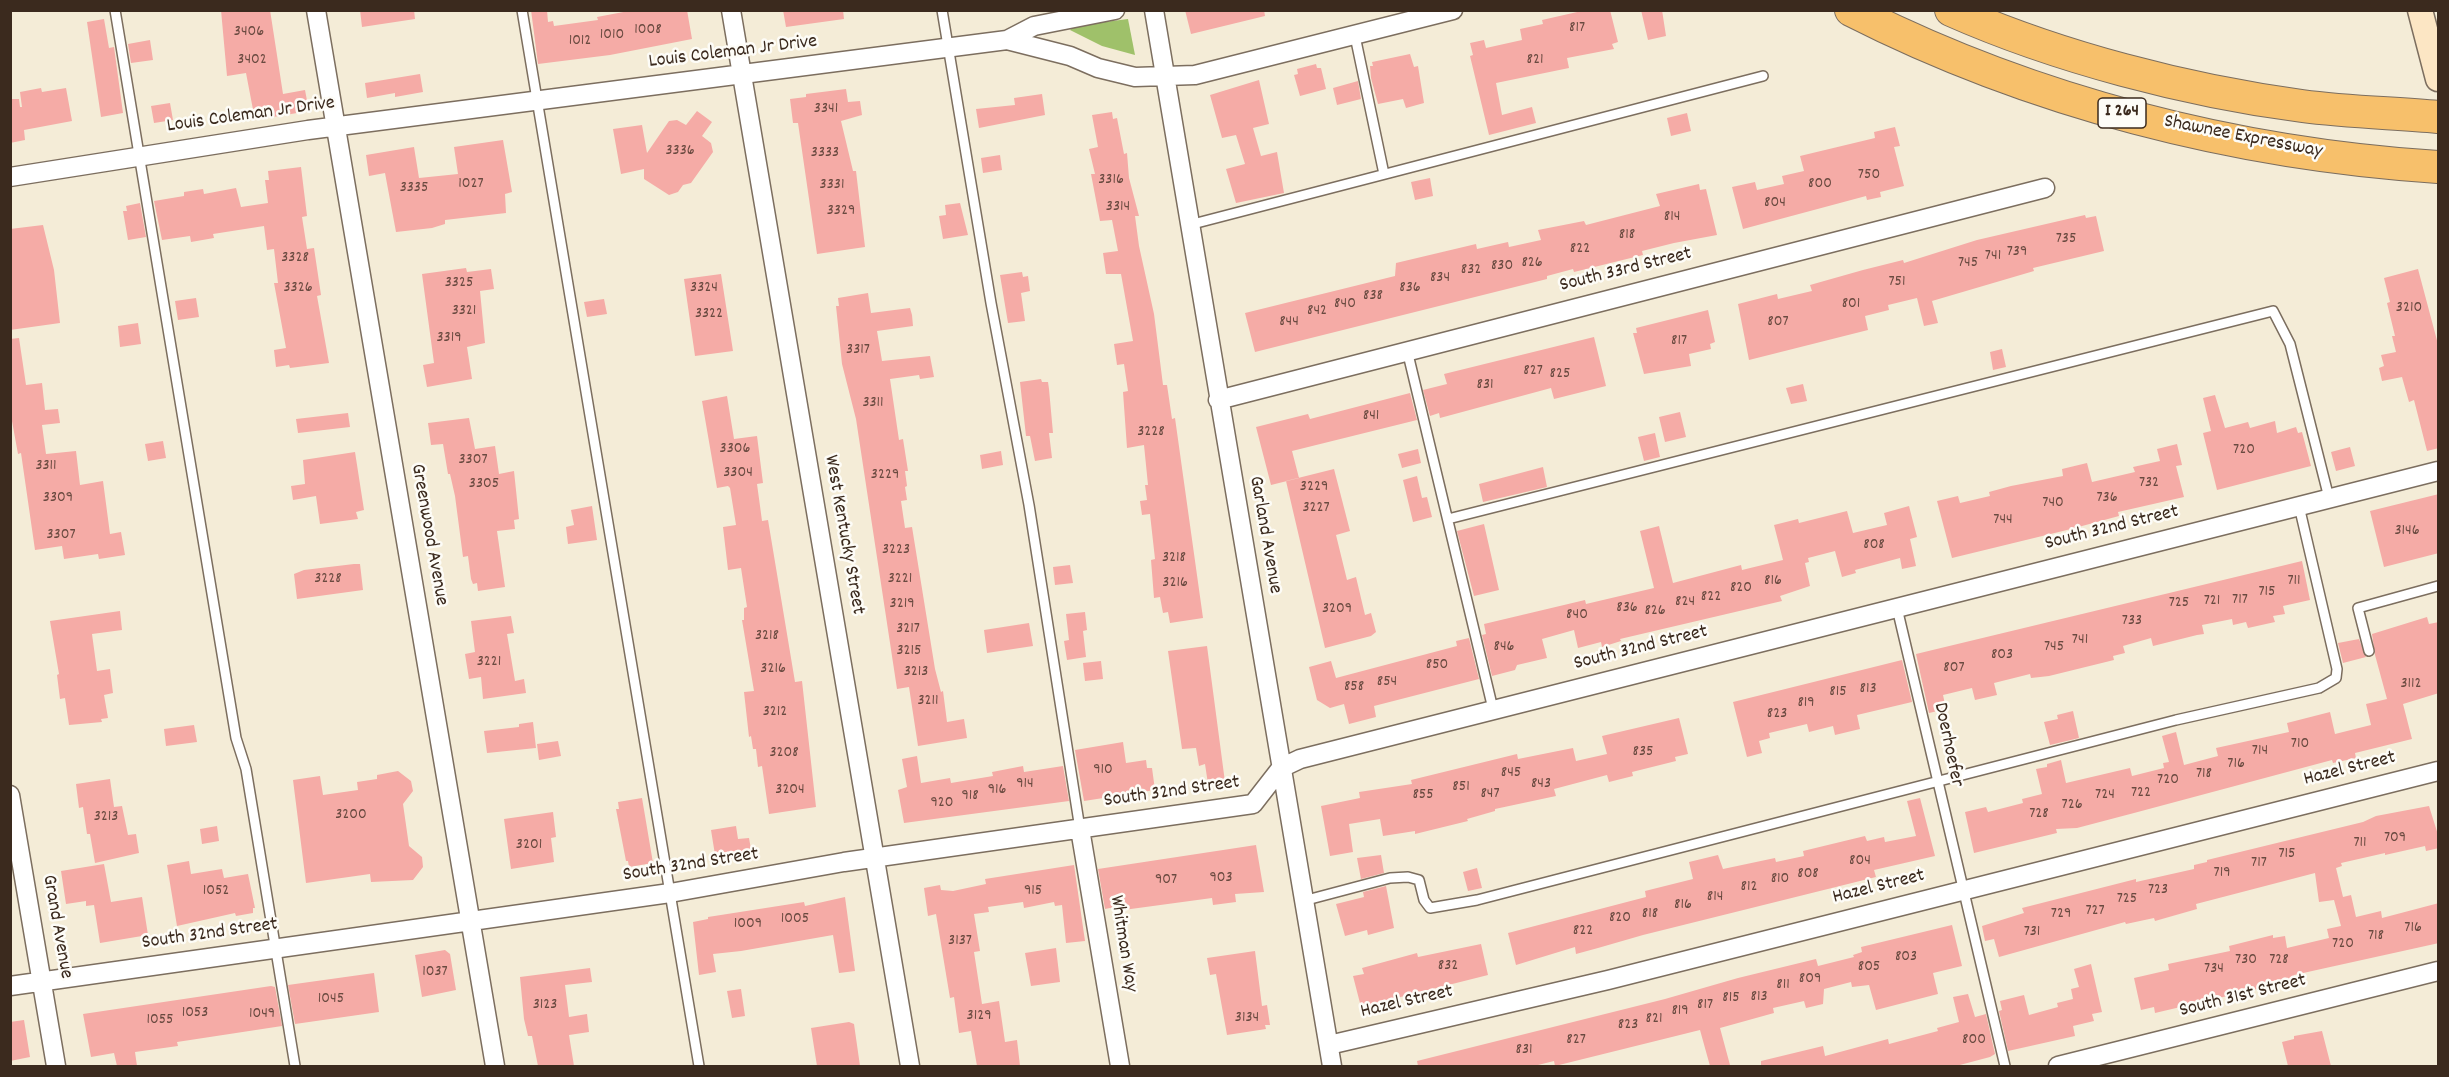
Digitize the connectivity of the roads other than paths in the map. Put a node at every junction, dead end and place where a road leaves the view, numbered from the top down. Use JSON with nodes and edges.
{"nodes":[{"id":1,"x":115,"y":10,"type":"edge"},
{"id":2,"x":316,"y":10,"type":"edge"},
{"id":3,"x":522,"y":10,"type":"edge"},
{"id":4,"x":731,"y":10,"type":"edge"},
{"id":5,"x":942,"y":10,"type":"edge"},
{"id":6,"x":1116,"y":10,"type":"edge"},
{"id":7,"x":1154,"y":10,"type":"edge"},
{"id":8,"x":1454,"y":10,"type":"edge"},
{"id":9,"x":1851,"y":10,"type":"edge"},
{"id":10,"x":1952,"y":10,"type":"edge"},
{"id":11,"x":2420,"y":10,"type":"edge"},
{"id":12,"x":1355,"y":36,"type":"junction"},
{"id":13,"x":1007,"y":40,"type":"junction"},
{"id":14,"x":948,"y":47,"type":"junction"},
{"id":15,"x":742,"y":75,"type":"junction"},
{"id":16,"x":1166,"y":76,"type":"junction"},
{"id":17,"x":1763,"y":76,"type":"dead end"},
{"id":18,"x":2439,"y":79,"type":"edge"},
{"id":19,"x":536,"y":99,"type":"junction"},
{"id":20,"x":2439,"y":117,"type":"edge"},
{"id":21,"x":336,"y":127,"type":"junction"},
{"id":22,"x":140,"y":155,"type":"junction"},
{"id":23,"x":2439,"y":167,"type":"edge"},
{"id":24,"x":1384,"y":174,"type":"junction"},
{"id":25,"x":10,"y":177,"type":"edge"},
{"id":26,"x":2045,"y":188,"type":"dead end"},
{"id":27,"x":1189,"y":225,"type":"junction"},
{"id":28,"x":1407,"y":350,"type":"junction"},
{"id":29,"x":1218,"y":400,"type":"junction"},
{"id":30,"x":2439,"y":471,"type":"edge"},
{"id":31,"x":2329,"y":498,"type":"junction"},
{"id":32,"x":2299,"y":506,"type":"junction"},
{"id":33,"x":1448,"y":519,"type":"junction"},
{"id":34,"x":2439,"y":586,"type":"edge"},
{"id":35,"x":1897,"y":608,"type":"junction"},
{"id":36,"x":2369,"y":651,"type":"dead end"},
{"id":37,"x":1493,"y":709,"type":"junction"},
{"id":38,"x":1281,"y":768,"type":"junction"},
{"id":39,"x":2439,"y":771,"type":"edge"},
{"id":40,"x":1937,"y":783,"type":"junction"},
{"id":41,"x":10,"y":795,"type":"edge"},
{"id":42,"x":1080,"y":829,"type":"junction"},
{"id":43,"x":876,"y":859,"type":"junction"},
{"id":44,"x":1963,"y":890,"type":"junction"},
{"id":45,"x":670,"y":893,"type":"junction"},
{"id":46,"x":1303,"y":901,"type":"junction"},
{"id":47,"x":471,"y":921,"type":"junction"},
{"id":48,"x":274,"y":949,"type":"junction"},
{"id":49,"x":2439,"y":971,"type":"edge"},
{"id":50,"x":42,"y":981,"type":"junction"},
{"id":51,"x":10,"y":986,"type":"edge"},
{"id":52,"x":1329,"y":1045,"type":"junction"},
{"id":53,"x":56,"y":1066,"type":"edge"},
{"id":54,"x":295,"y":1066,"type":"edge"},
{"id":55,"x":495,"y":1066,"type":"edge"},
{"id":56,"x":699,"y":1066,"type":"edge"},
{"id":57,"x":910,"y":1066,"type":"edge"},
{"id":58,"x":1120,"y":1066,"type":"edge"},
{"id":59,"x":1332,"y":1066,"type":"edge"},
{"id":60,"x":2005,"y":1066,"type":"edge"},
{"id":61,"x":2058,"y":1066,"type":"edge"}],
"edges":[{"from":1,"to":22,"type":"lane"},
{"from":2,"to":21,"type":"street","name":"Greenwood Avenue"},
{"from":3,"to":19,"type":"lane"},
{"from":4,"to":15,"type":"street","name":"West Kentucky Street"},
{"from":5,"to":14,"type":"lane"},
{"from":6,"to":13,"type":"street"},
{"from":7,"to":16,"type":"street","name":"Garland Avenue"},
{"from":8,"to":12,"type":"street","name":"Louis Coleman Jr Drive"},
{"from":9,"to":23,"type":"highway","name":"Shawnee Expressway","number":"I 264"},
{"from":10,"to":20,"type":"highway","name":"Shawnee Expressway","number":"I 264"},
{"from":11,"to":18,"type":"street"},
{"from":12,"to":16,"type":"street","name":"Louis Coleman Jr Drive"},
{"from":12,"to":24,"type":"lane"},
{"from":13,"to":14,"type":"street","name":"Louis Coleman Jr Drive"},
{"from":13,"to":16,"type":"street","name":"Louis Coleman Jr Drive"},
{"from":14,"to":15,"type":"street","name":"Louis Coleman Jr Drive"},
{"from":14,"to":42,"type":"lane"},
{"from":15,"to":19,"type":"street","name":"Louis Coleman Jr Drive"},
{"from":15,"to":43,"type":"street","name":"West Kentucky Street"},
{"from":16,"to":27,"type":"street","name":"Garland Avenue"},
{"from":17,"to":24,"type":"lane"},
{"from":19,"to":21,"type":"street","name":"Louis Coleman Jr Drive"},
{"from":19,"to":45,"type":"lane"},
{"from":21,"to":22,"type":"street","name":"Louis Coleman Jr Drive"},
{"from":21,"to":47,"type":"street","name":"Greenwood Avenue"},
{"from":22,"to":25,"type":"street","name":"Louis Coleman Jr Drive"},
{"from":22,"to":48,"type":"lane"},
{"from":24,"to":27,"type":"lane"},
{"from":26,"to":28,"type":"street","name":"South 33rd Street"},
{"from":27,"to":29,"type":"street","name":"Garland Avenue"},
{"from":28,"to":29,"type":"street","name":"South 33rd Street"},
{"from":28,"to":33,"type":"lane"},
{"from":29,"to":38,"type":"street","name":"Garland Avenue"},
{"from":30,"to":31,"type":"street","name":"South 32nd Street"},
{"from":31,"to":32,"type":"street","name":"South 32nd Street"},
{"from":31,"to":33,"type":"lane"},
{"from":32,"to":35,"type":"street","name":"South 32nd Street"},
{"from":32,"to":40,"type":"lane"},
{"from":33,"to":37,"type":"lane"},
{"from":34,"to":36,"type":"lane"},
{"from":35,"to":37,"type":"street","name":"South 32nd Street"},
{"from":35,"to":40,"type":"lane","name":"Doerhoefer"},
{"from":37,"to":38,"type":"street","name":"South 32nd Street"},
{"from":38,"to":42,"type":"street","name":"South 32nd Street"},
{"from":38,"to":46,"type":"street","name":"Garland Avenue"},
{"from":39,"to":44,"type":"street","name":"Hazel Street"},
{"from":40,"to":44,"type":"lane","name":"Doerhoefer"},
{"from":40,"to":46,"type":"lane"},
{"from":41,"to":50,"type":"street","name":"Grand Avenue"},
{"from":42,"to":43,"type":"street","name":"South 32nd Street"},
{"from":42,"to":58,"type":"street","name":"Whitman Way"},
{"from":43,"to":45,"type":"street","name":"South 32nd Street"},
{"from":43,"to":57,"type":"street","name":"West Kentucky Street"},
{"from":44,"to":52,"type":"street","name":"Hazel Street"},
{"from":44,"to":60,"type":"lane","name":"Doerhoefer"},
{"from":45,"to":47,"type":"street","name":"South 32nd Street"},
{"from":45,"to":56,"type":"lane"},
{"from":46,"to":52,"type":"street","name":"Garland Avenue"},
{"from":47,"to":48,"type":"street","name":"South 32nd Street"},
{"from":47,"to":55,"type":"street","name":"Greenwood Avenue"},
{"from":48,"to":50,"type":"street","name":"South 32nd Street"},
{"from":48,"to":54,"type":"lane"},
{"from":49,"to":61,"type":"street","name":"South 31st Street"},
{"from":50,"to":51,"type":"street","name":"South 32nd Street"},
{"from":50,"to":53,"type":"street","name":"Grand Avenue"},
{"from":52,"to":59,"type":"street","name":"Garland Avenue"}]}
